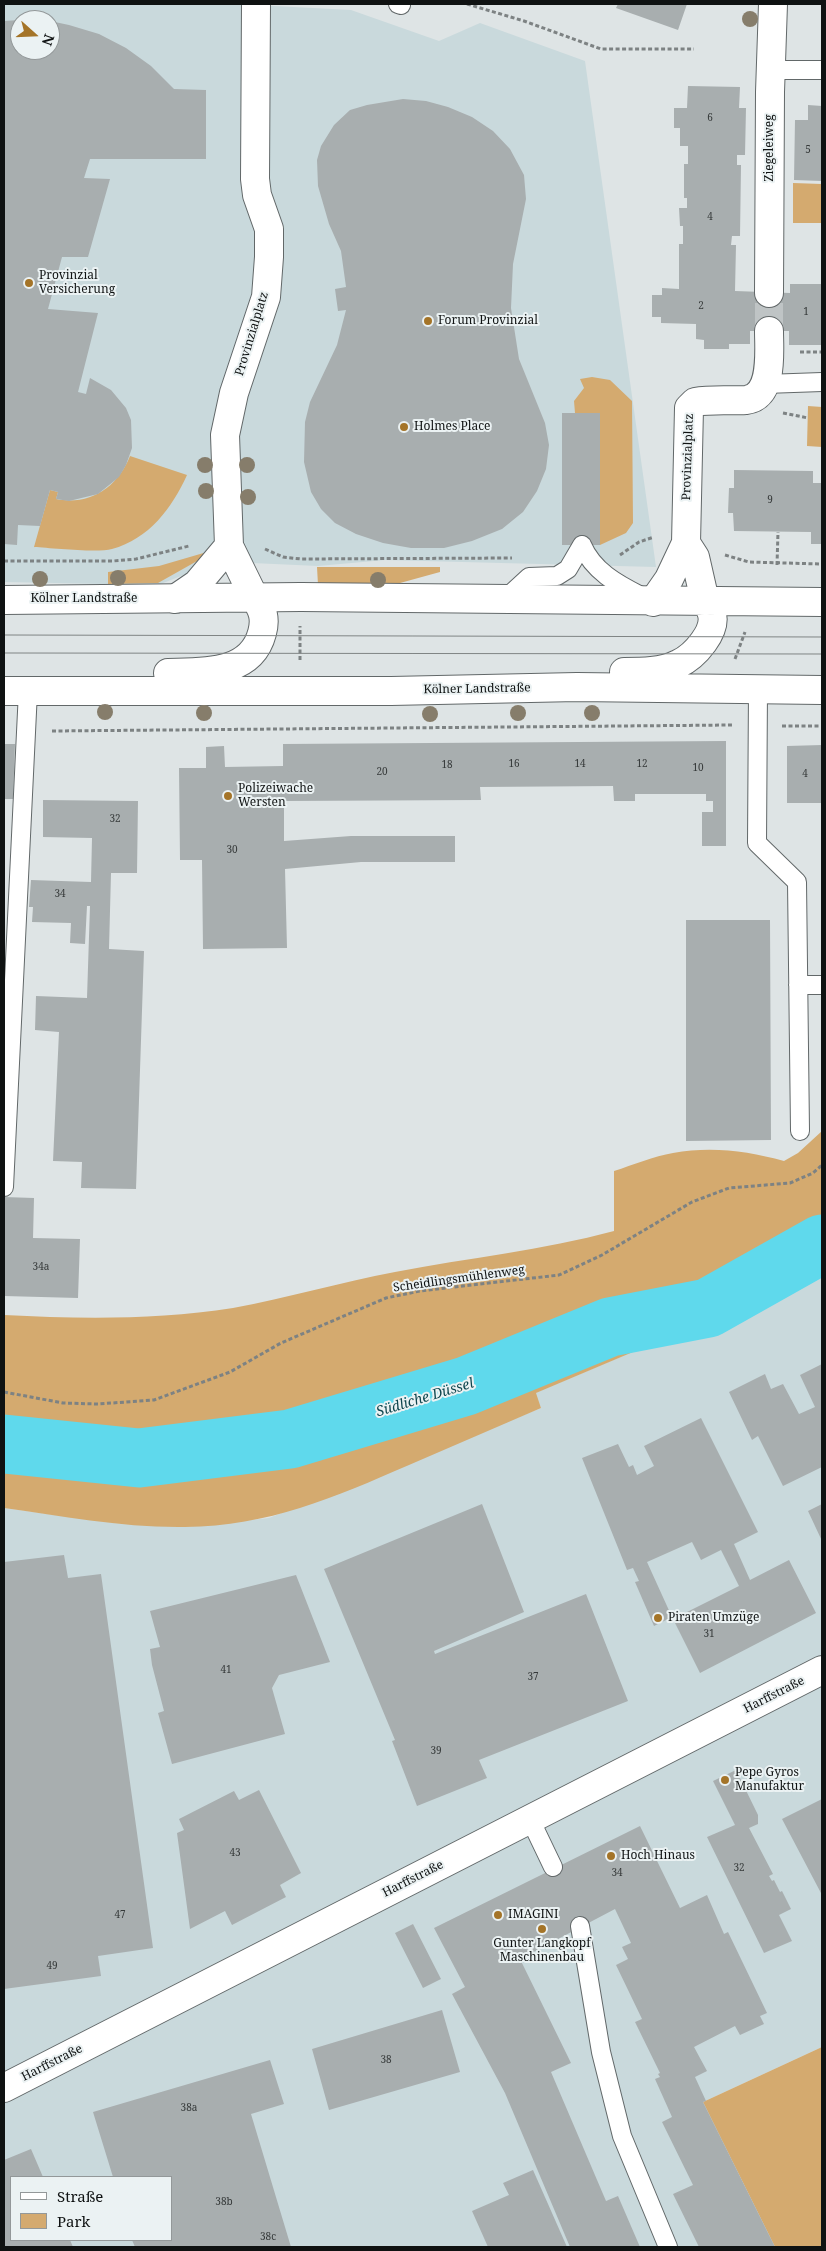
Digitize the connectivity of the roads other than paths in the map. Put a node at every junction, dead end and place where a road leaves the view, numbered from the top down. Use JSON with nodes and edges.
{"nodes":[{"id":1,"x":256,"y":4,"type":"edge"},
{"id":2,"x":774,"y":4,"type":"edge"},
{"id":3,"x":772,"y":70,"type":"junction"},
{"id":4,"x":822,"y":70,"type":"edge"},
{"id":5,"x":769,"y":293,"type":"tunnel mouth"},
{"id":6,"x":769,"y":331,"type":"tunnel mouth"},
{"id":7,"x":822,"y":382,"type":"edge"},
{"id":8,"x":765,"y":384,"type":"junction"},
{"id":9,"x":674,"y":540,"type":"junction"},
{"id":10,"x":229,"y":546,"type":"junction"},
{"id":11,"x":254,"y":598,"type":"junction"},
{"id":12,"x":175,"y":599,"type":"junction"},
{"id":13,"x":4,"y":600,"type":"edge"},
{"id":14,"x":504,"y":600,"type":"junction"},
{"id":15,"x":653,"y":602,"type":"junction"},
{"id":16,"x":705,"y":602,"type":"junction"},
{"id":17,"x":822,"y":602,"type":"edge"},
{"id":18,"x":577,"y":687,"type":"junction"},
{"id":19,"x":758,"y":689,"type":"junction"},
{"id":20,"x":822,"y":690,"type":"edge"},
{"id":21,"x":16,"y":691,"type":"edge"},
{"id":22,"x":132,"y":691,"type":"junction"},
{"id":23,"x":822,"y":984,"type":"edge"},
{"id":24,"x":798,"y":985,"type":"junction"},
{"id":25,"x":800,"y":1131,"type":"dead end"},
{"id":26,"x":4,"y":1187,"type":"edge"},
{"id":27,"x":822,"y":1670,"type":"edge"},
{"id":28,"x":530,"y":1819,"type":"junction"},
{"id":29,"x":553,"y":1867,"type":"dead end"},
{"id":30,"x":580,"y":1926,"type":"dead end"},
{"id":31,"x":4,"y":2088,"type":"edge"},
{"id":32,"x":668,"y":2247,"type":"edge"}],
"edges":[{"from":1,"to":10,"type":"street","name":"Provinzialplatz"},
{"from":2,"to":3,"type":"street","name":"Ziegeleiweg"},
{"from":3,"to":4,"type":"lane"},
{"from":3,"to":5,"type":"street","name":"Ziegeleiweg"},
{"from":6,"to":8,"type":"street"},
{"from":7,"to":8,"type":"lane"},
{"from":8,"to":9,"type":"street","name":"Provinzialplatz"},
{"from":9,"to":15,"type":"street","name":"Provinzialplatz"},
{"from":9,"to":16,"type":"street","name":"Provinzialplatz"},
{"from":10,"to":11,"type":"street","name":"Provinzialplatz"},
{"from":10,"to":12,"type":"street"},
{"from":11,"to":12,"type":"street","name":"Kölner Landstraße"},
{"from":11,"to":14,"type":"street","name":"Kölner Landstraße"},
{"from":11,"to":22,"type":"street"},
{"from":12,"to":13,"type":"street","name":"Kölner Landstraße"},
{"from":14,"to":15,"type":"street","name":"Kölner Landstraße"},
{"from":14,"to":15,"type":"lane"},
{"from":15,"to":16,"type":"street","name":"Kölner Landstraße"},
{"from":16,"to":17,"type":"street","name":"Kölner Landstraße"},
{"from":16,"to":18,"type":"street","name":"Provinzialplatz"},
{"from":18,"to":19,"type":"street","name":"Kölner Landstraße"},
{"from":18,"to":22,"type":"street","name":"Kölner Landstraße"},
{"from":19,"to":20,"type":"street","name":"Kölner Landstraße"},
{"from":19,"to":24,"type":"lane"},
{"from":21,"to":22,"type":"street","name":"Kölner Landstraße"},
{"from":21,"to":26,"type":"lane"},
{"from":23,"to":24,"type":"lane"},
{"from":24,"to":25,"type":"lane"},
{"from":27,"to":28,"type":"street","name":"Harffstraße"},
{"from":28,"to":29,"type":"lane"},
{"from":28,"to":31,"type":"street","name":"Harffstraße"},
{"from":30,"to":32,"type":"lane"}]}
